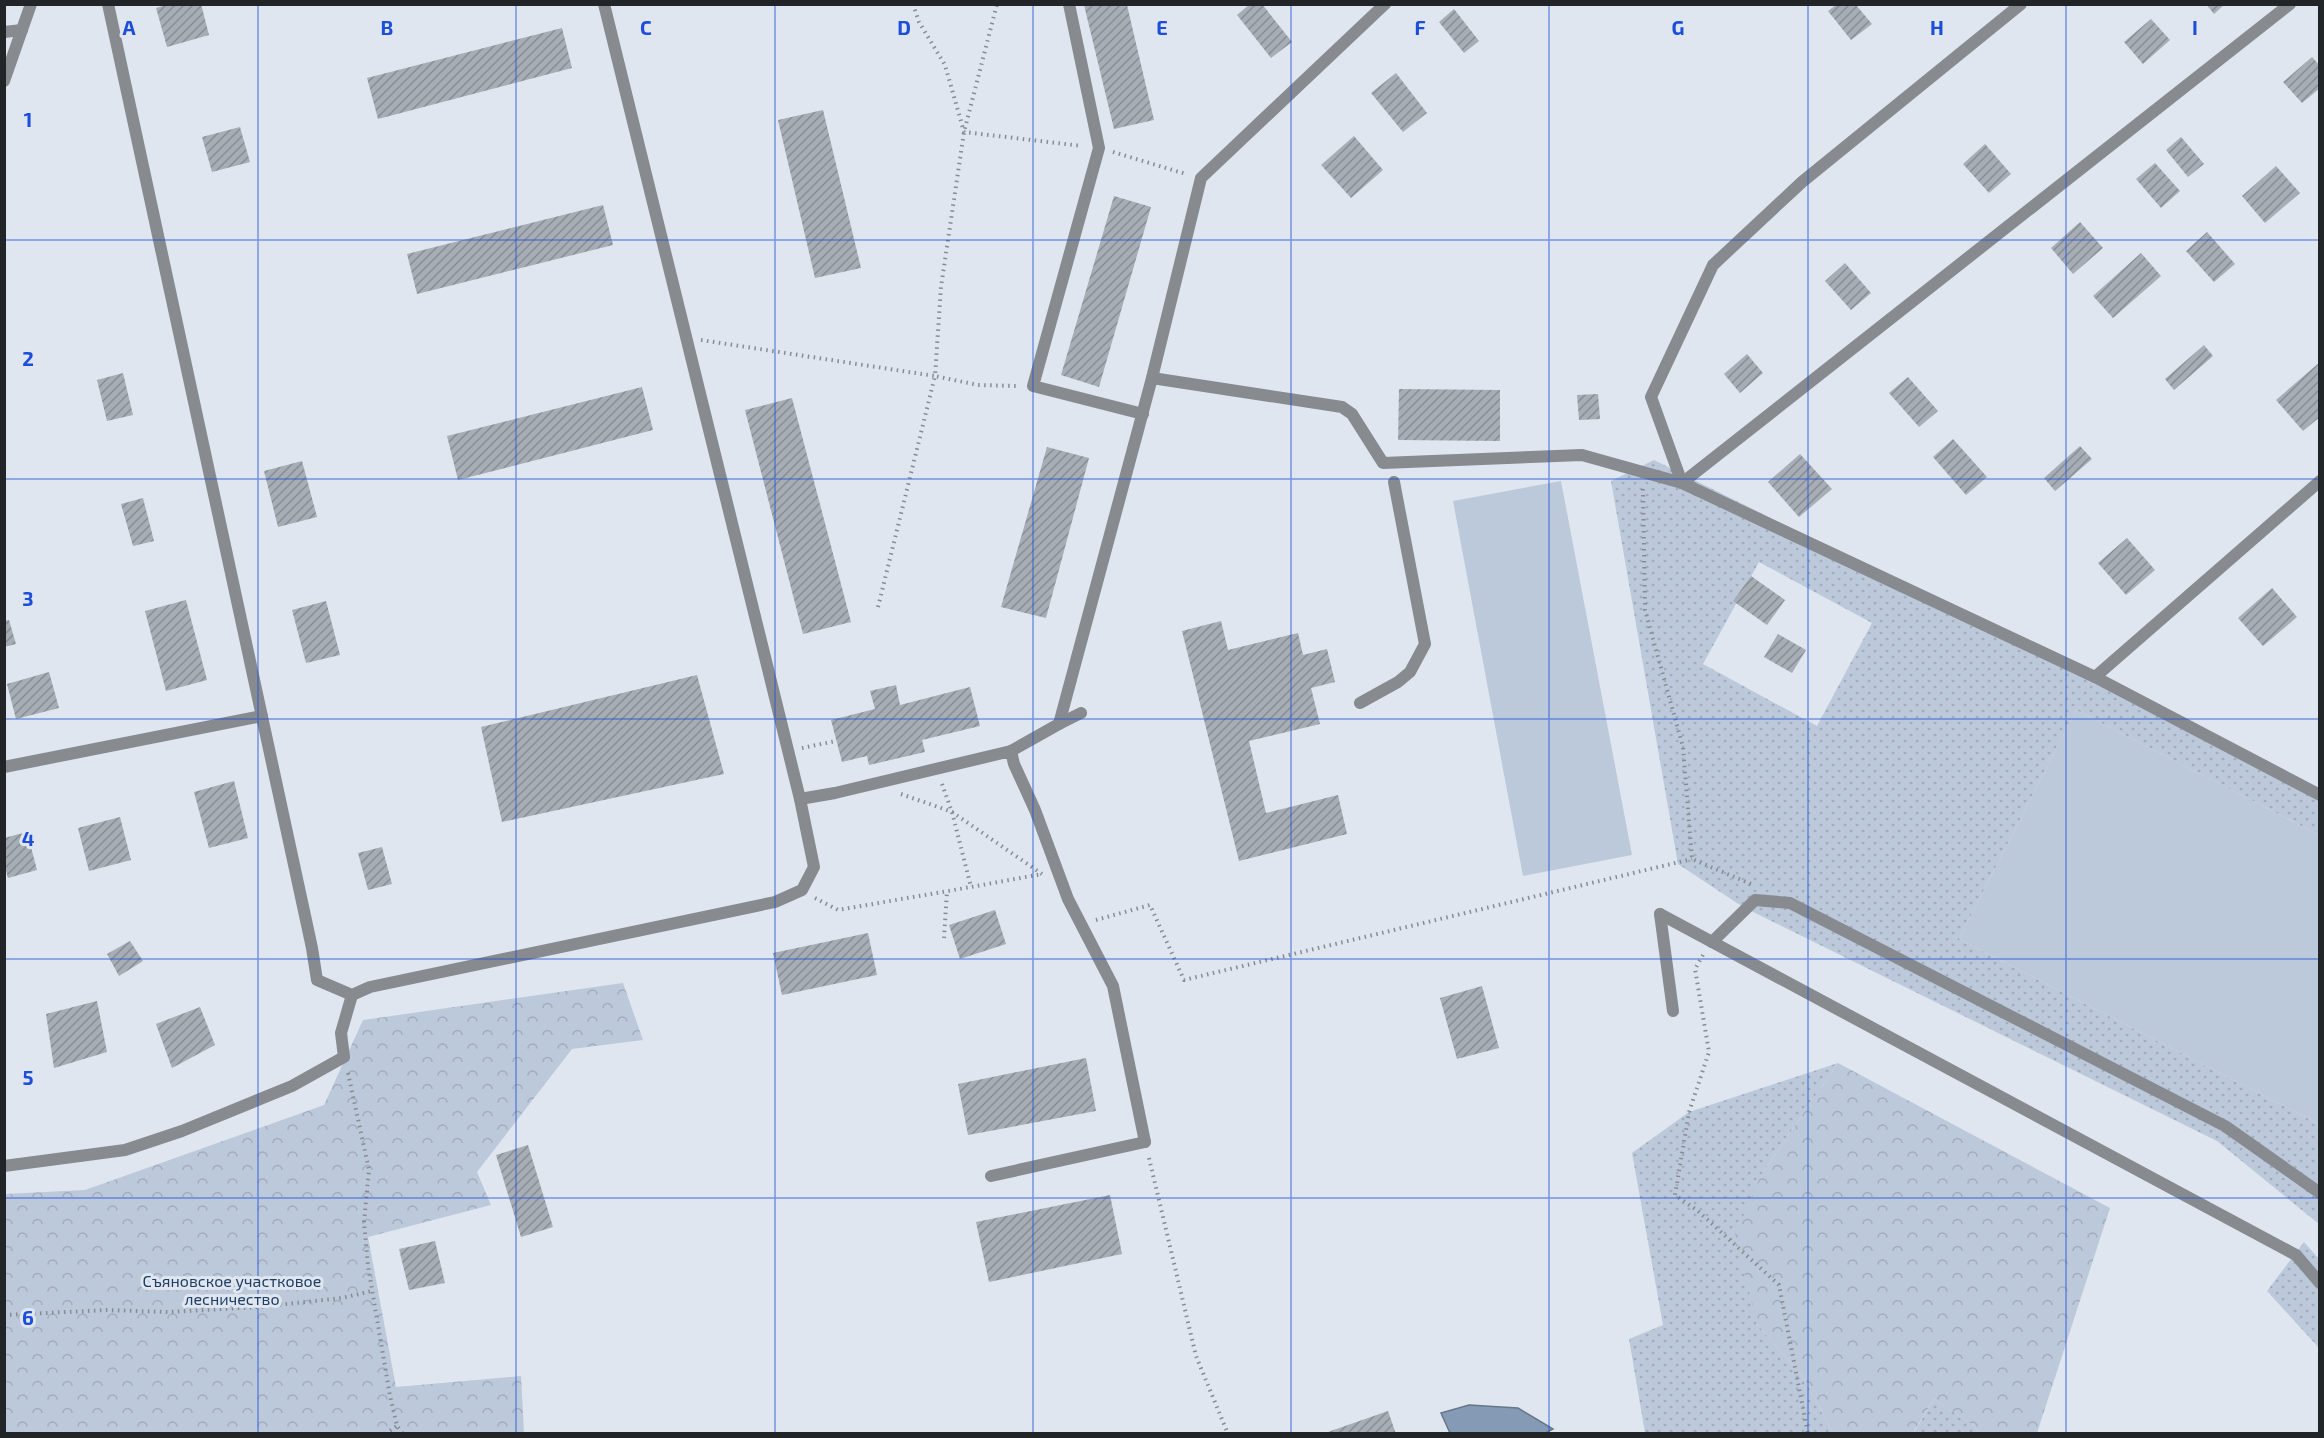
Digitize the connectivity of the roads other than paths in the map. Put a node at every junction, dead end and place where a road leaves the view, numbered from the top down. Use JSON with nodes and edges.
{"nodes":[{"id":1,"x":31,"y":4,"type":"edge"},
{"id":2,"x":108,"y":4,"type":"edge"},
{"id":3,"x":604,"y":4,"type":"edge"},
{"id":4,"x":1069,"y":4,"type":"edge"},
{"id":5,"x":1385,"y":4,"type":"edge"},
{"id":6,"x":2021,"y":4,"type":"edge"},
{"id":7,"x":2290,"y":4,"type":"edge"},
{"id":8,"x":22,"y":30,"type":"junction"},
{"id":9,"x":4,"y":32,"type":"edge"},
{"id":10,"x":4,"y":81,"type":"edge"},
{"id":11,"x":1152,"y":378,"type":"junction"},
{"id":12,"x":1143,"y":414,"type":"junction"},
{"id":13,"x":2319,"y":481,"type":"edge"},
{"id":14,"x":1394,"y":482,"type":"dead end"},
{"id":15,"x":1682,"y":483,"type":"junction"},
{"id":16,"x":2095,"y":677,"type":"junction"},
{"id":17,"x":1360,"y":704,"type":"dead end"},
{"id":18,"x":1081,"y":713,"type":"dead end"},
{"id":19,"x":262,"y":716,"type":"junction"},
{"id":20,"x":1059,"y":724,"type":"junction"},
{"id":21,"x":1011,"y":751,"type":"junction"},
{"id":22,"x":4,"y":767,"type":"edge"},
{"id":23,"x":2318,"y":792,"type":"edge"},
{"id":24,"x":800,"y":800,"type":"junction"},
{"id":25,"x":1712,"y":942,"type":"junction"},
{"id":26,"x":351,"y":995,"type":"junction"},
{"id":27,"x":1673,"y":1011,"type":"dead end"},
{"id":28,"x":4,"y":1166,"type":"edge"},
{"id":29,"x":991,"y":1176,"type":"dead end"},
{"id":30,"x":2319,"y":1193,"type":"edge"},
{"id":31,"x":2319,"y":1284,"type":"edge"}],
"edges":[{"from":1,"to":8,"type":"street"},
{"from":2,"to":19,"type":"street"},
{"from":3,"to":24,"type":"street"},
{"from":4,"to":12,"type":"street"},
{"from":5,"to":11,"type":"street"},
{"from":6,"to":15,"type":"street"},
{"from":7,"to":15,"type":"street"},
{"from":8,"to":9,"type":"street"},
{"from":8,"to":10,"type":"street"},
{"from":11,"to":12,"type":"street"},
{"from":11,"to":15,"type":"street"},
{"from":12,"to":20,"type":"street"},
{"from":13,"to":16,"type":"street"},
{"from":14,"to":17,"type":"street"},
{"from":15,"to":16,"type":"street"},
{"from":16,"to":23,"type":"street"},
{"from":18,"to":20,"type":"street"},
{"from":19,"to":22,"type":"street"},
{"from":19,"to":26,"type":"street"},
{"from":20,"to":21,"type":"street"},
{"from":21,"to":24,"type":"street"},
{"from":21,"to":29,"type":"street"},
{"from":24,"to":26,"type":"street"},
{"from":25,"to":27,"type":"street"},
{"from":25,"to":30,"type":"street"},
{"from":25,"to":31,"type":"street"},
{"from":26,"to":28,"type":"street"}]}
